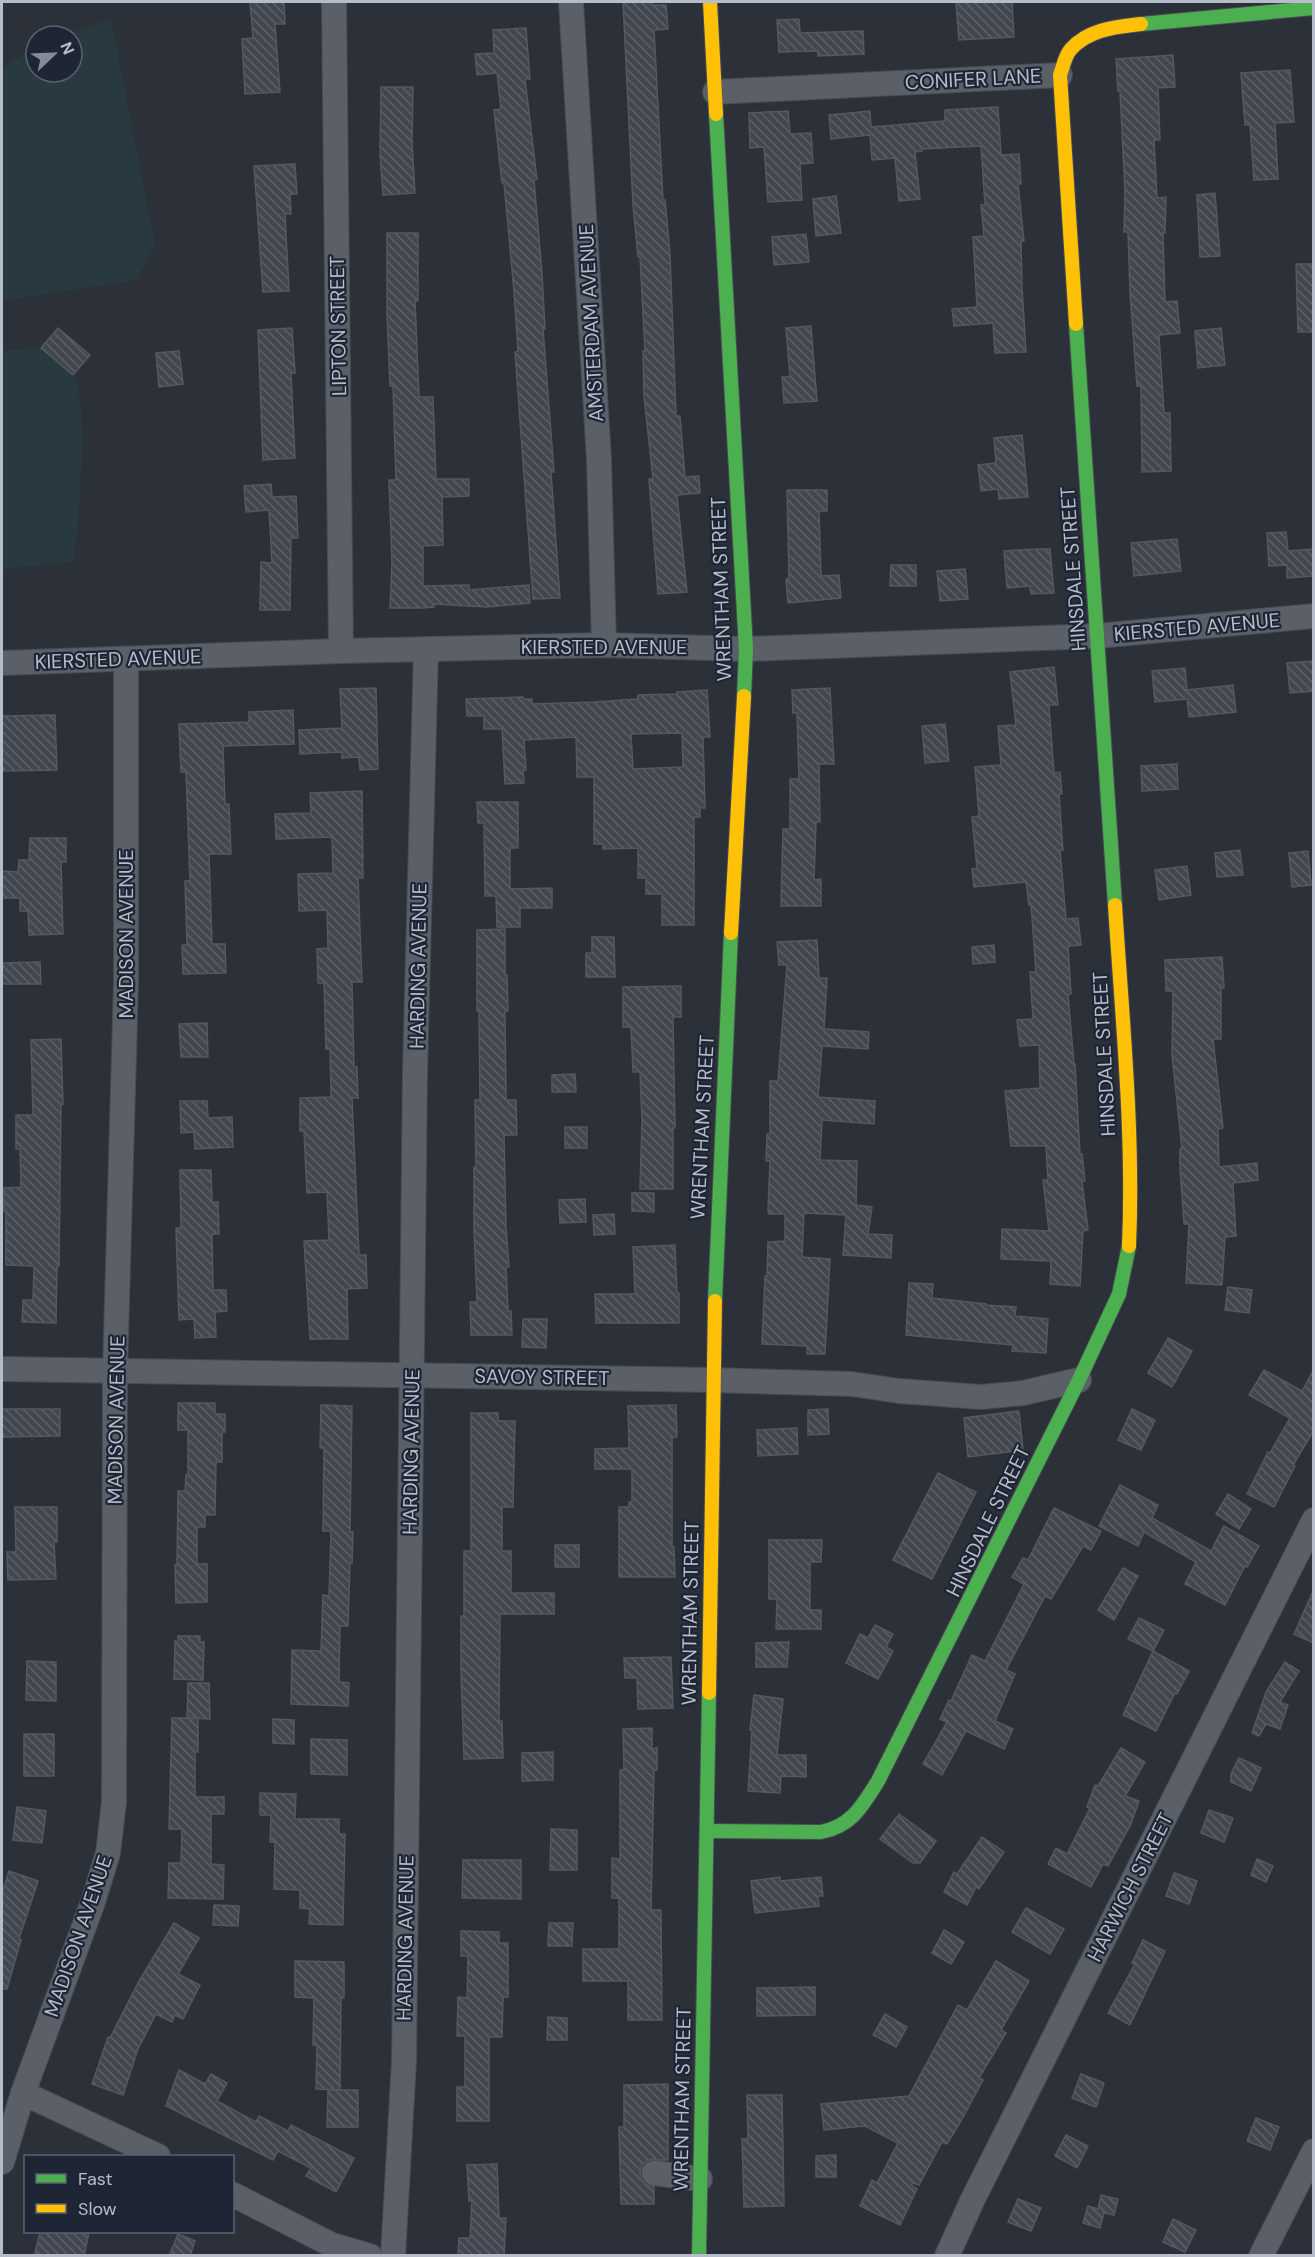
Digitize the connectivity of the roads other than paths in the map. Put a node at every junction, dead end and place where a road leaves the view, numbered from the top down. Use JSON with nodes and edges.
{"nodes":[{"id":1,"x":334,"y":2,"type":"edge"},
{"id":2,"x":571,"y":2,"type":"edge"},
{"id":3,"x":710,"y":2,"type":"edge"},
{"id":4,"x":1314,"y":8,"type":"edge"},
{"id":5,"x":1060,"y":75,"type":"junction"},
{"id":6,"x":715,"y":92,"type":"junction"},
{"id":7,"x":1314,"y":616,"type":"edge"},
{"id":8,"x":1097,"y":636,"type":"junction"},
{"id":9,"x":604,"y":645,"type":"junction"},
{"id":10,"x":426,"y":649,"type":"junction"},
{"id":11,"x":746,"y":649,"type":"junction"},
{"id":12,"x":341,"y":651,"type":"junction"},
{"id":13,"x":126,"y":659,"type":"junction"},
{"id":14,"x":2,"y":663,"type":"edge"},
{"id":15,"x":2,"y":1369,"type":"edge"},
{"id":16,"x":115,"y":1371,"type":"junction"},
{"id":17,"x":411,"y":1376,"type":"junction"},
{"id":18,"x":712,"y":1380,"type":"junction"},
{"id":19,"x":1079,"y":1380,"type":"junction"},
{"id":20,"x":1314,"y":1520,"type":"edge"},
{"id":21,"x":707,"y":1831,"type":"junction"},
{"id":22,"x":23,"y":2093,"type":"junction"},
{"id":23,"x":1314,"y":2151,"type":"edge"},
{"id":24,"x":154,"y":2155,"type":"edge"},
{"id":25,"x":2,"y":2162,"type":"edge"},
{"id":26,"x":654,"y":2173,"type":"dead end"},
{"id":27,"x":700,"y":2179,"type":"junction"},
{"id":28,"x":234,"y":2195,"type":"edge"},
{"id":29,"x":370,"y":2256,"type":"edge"},
{"id":30,"x":393,"y":2256,"type":"edge"},
{"id":31,"x":699,"y":2256,"type":"edge"},
{"id":32,"x":947,"y":2256,"type":"edge"},
{"id":33,"x":1262,"y":2256,"type":"edge"}],
"edges":[{"from":1,"to":12,"type":"street","name":"LIPTON STREET"},
{"from":2,"to":9,"type":"street","name":"AMSTERDAM AVENUE"},
{"from":3,"to":6,"type":"street","name":"WRENTHAM STREET"},
{"from":4,"to":5,"type":"street","name":"CONIFER LANE"},
{"from":5,"to":6,"type":"street","name":"CONIFER LANE"},
{"from":5,"to":8,"type":"street","name":"HINSDALE STREET"},
{"from":6,"to":11,"type":"street","name":"WRENTHAM STREET"},
{"from":7,"to":8,"type":"street","name":"KIERSTED AVENUE"},
{"from":8,"to":11,"type":"street","name":"KIERSTED AVENUE"},
{"from":8,"to":19,"type":"street","name":"HINSDALE STREET"},
{"from":9,"to":10,"type":"street","name":"KIERSTED AVENUE"},
{"from":9,"to":11,"type":"street","name":"KIERSTED AVENUE"},
{"from":10,"to":12,"type":"street","name":"KIERSTED AVENUE"},
{"from":10,"to":17,"type":"street","name":"HARDING AVENUE"},
{"from":11,"to":18,"type":"street","name":"WRENTHAM STREET"},
{"from":12,"to":13,"type":"street","name":"KIERSTED AVENUE"},
{"from":13,"to":14,"type":"street","name":"KIERSTED AVENUE"},
{"from":13,"to":16,"type":"street","name":"MADISON AVENUE"},
{"from":15,"to":16,"type":"street","name":"SAVOY STREET"},
{"from":16,"to":17,"type":"street","name":"SAVOY STREET"},
{"from":16,"to":22,"type":"street","name":"MADISON AVENUE"},
{"from":17,"to":18,"type":"street","name":"SAVOY STREET"},
{"from":17,"to":30,"type":"street","name":"HARDING AVENUE"},
{"from":18,"to":19,"type":"street","name":"SAVOY STREET"},
{"from":18,"to":21,"type":"street","name":"WRENTHAM STREET"},
{"from":19,"to":21,"type":"street","name":"HINSDALE STREET"},
{"from":20,"to":32,"type":"street","name":"HARWICH STREET"},
{"from":21,"to":27,"type":"street","name":"WRENTHAM STREET"},
{"from":22,"to":24,"type":"street"},
{"from":22,"to":25,"type":"street","name":"MADISON AVENUE"},
{"from":23,"to":33,"type":"street"},
{"from":26,"to":27,"type":"street"},
{"from":27,"to":31,"type":"street","name":"WRENTHAM STREET"},
{"from":28,"to":29,"type":"street"}]}
